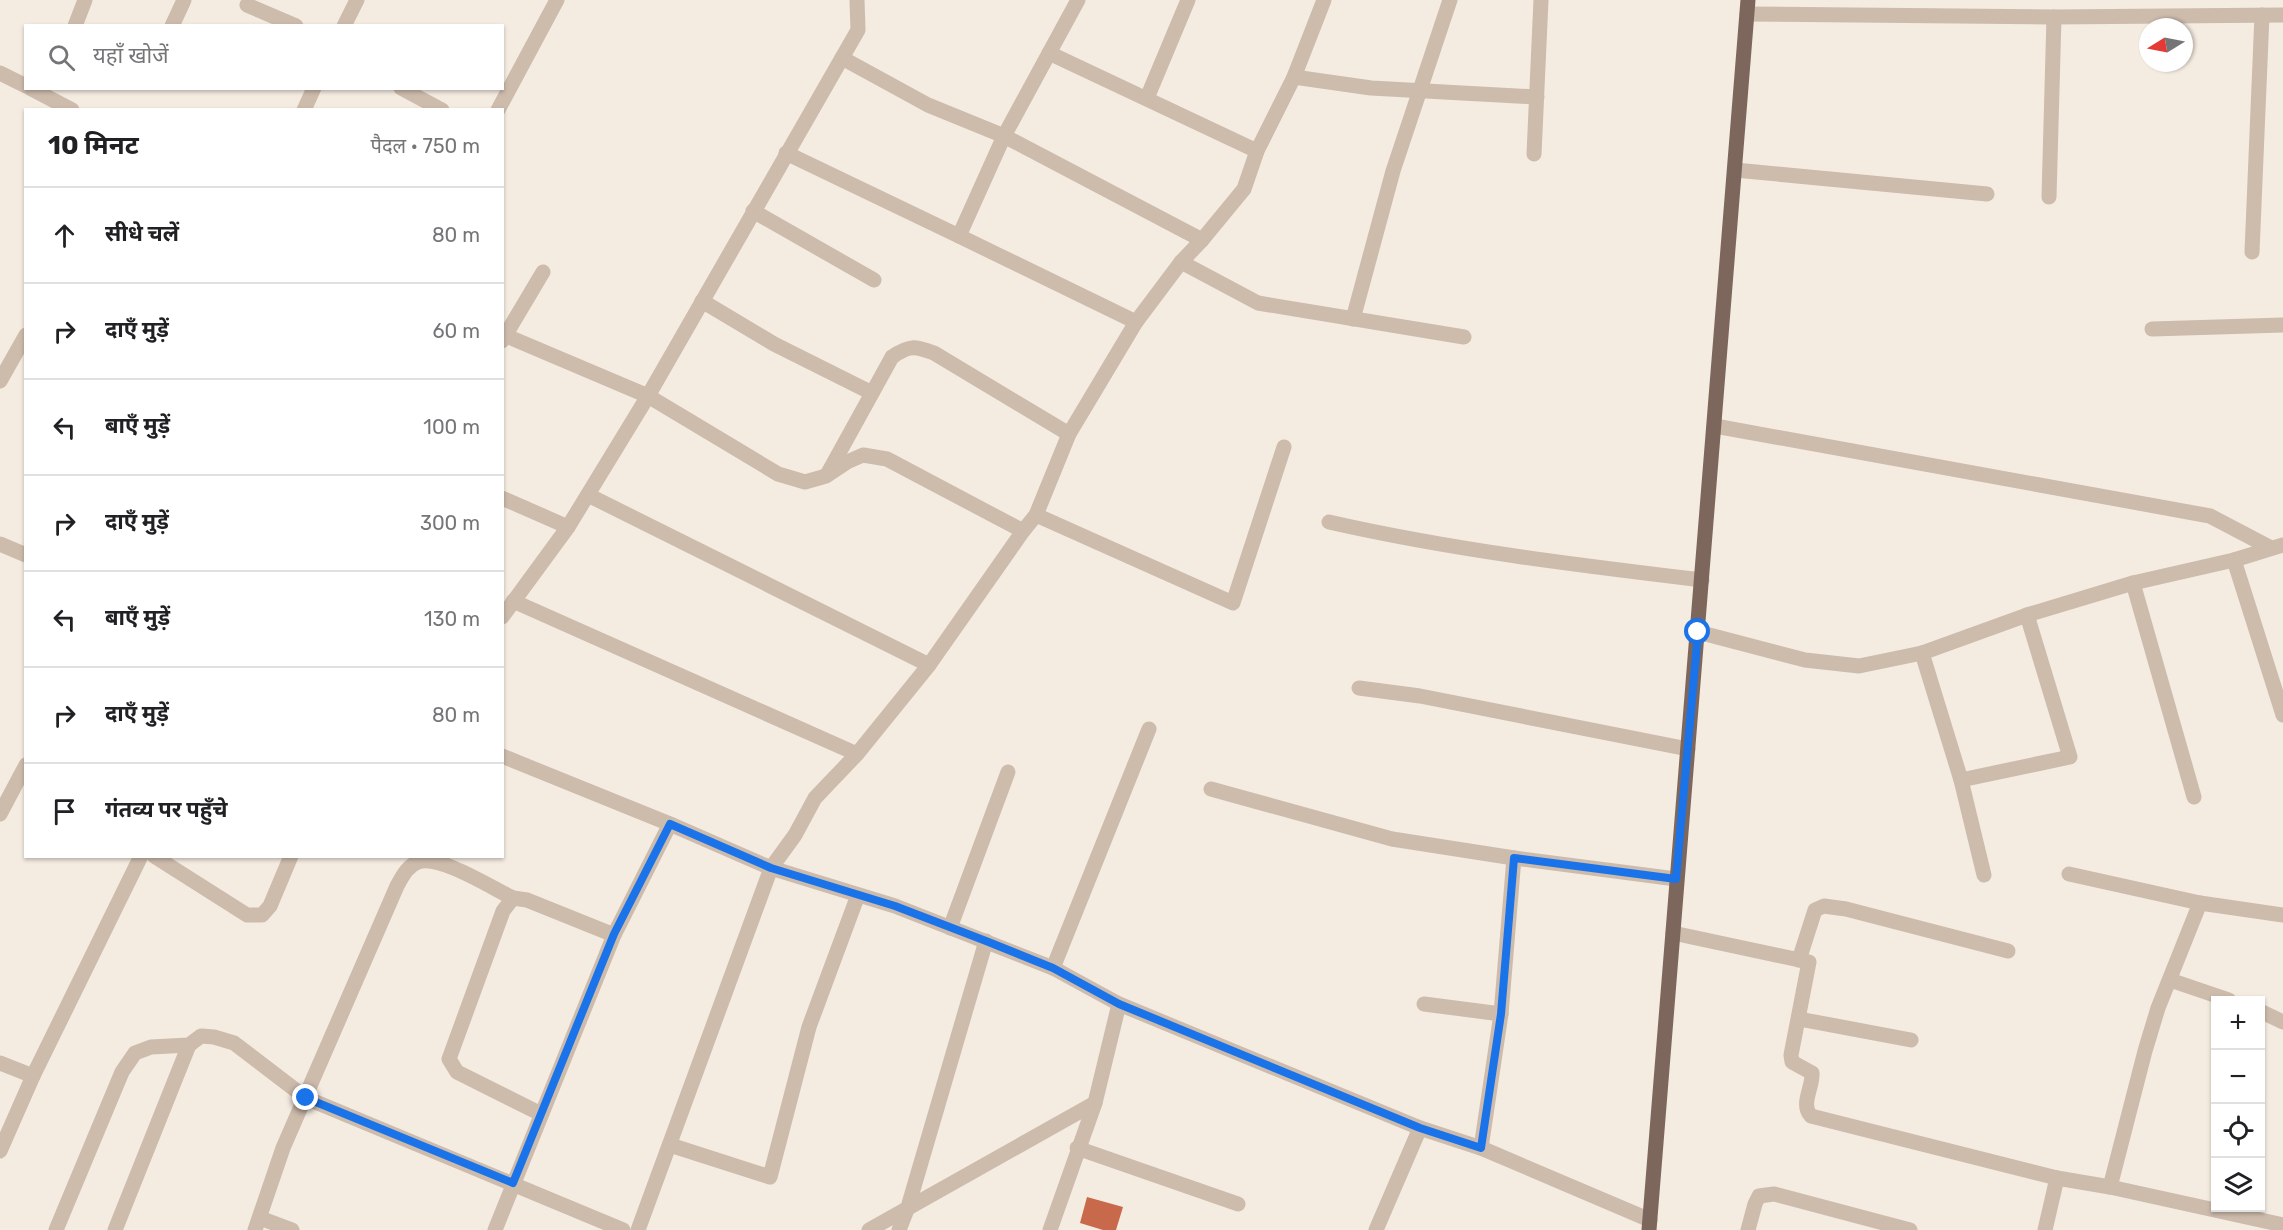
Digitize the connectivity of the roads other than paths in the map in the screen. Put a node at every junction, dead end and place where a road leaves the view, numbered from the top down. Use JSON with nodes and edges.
{"nodes":[{"id":1,"x":85,"y":0,"type":"edge"},
{"id":2,"x":184,"y":0,"type":"edge"},
{"id":3,"x":357,"y":0,"type":"edge"},
{"id":4,"x":557,"y":0,"type":"edge"},
{"id":5,"x":857,"y":0,"type":"edge"},
{"id":6,"x":1078,"y":0,"type":"edge"},
{"id":7,"x":1188,"y":0,"type":"edge"},
{"id":8,"x":1324,"y":0,"type":"edge"},
{"id":9,"x":1450,"y":0,"type":"edge"},
{"id":10,"x":1541,"y":0,"type":"edge"},
{"id":11,"x":247,"y":5,"type":"dead end"},
{"id":12,"x":1748,"y":7,"type":"edge"},
{"id":13,"x":2262,"y":15,"type":"junction"},
{"id":14,"x":2283,"y":15,"type":"edge"},
{"id":15,"x":2054,"y":17,"type":"junction"},
{"id":16,"x":76,"y":24,"type":"edge"},
{"id":17,"x":173,"y":24,"type":"edge"},
{"id":18,"x":291,"y":24,"type":"edge"},
{"id":19,"x":345,"y":24,"type":"edge"},
{"id":20,"x":1049,"y":53,"type":"junction"},
{"id":21,"x":842,"y":58,"type":"junction"},
{"id":22,"x":0,"y":74,"type":"edge"},
{"id":23,"x":1294,"y":77,"type":"junction"},
{"id":24,"x":24,"y":85,"type":"edge"},
{"id":25,"x":313,"y":90,"type":"edge"},
{"id":26,"x":405,"y":90,"type":"edge"},
{"id":27,"x":1421,"y":90,"type":"junction"},
{"id":28,"x":49,"y":93,"type":"edge"},
{"id":29,"x":1537,"y":97,"type":"junction"},
{"id":30,"x":1147,"y":98,"type":"junction"},
{"id":31,"x":69,"y":108,"type":"edge"},
{"id":32,"x":305,"y":108,"type":"edge"},
{"id":33,"x":438,"y":108,"type":"edge"},
{"id":34,"x":499,"y":108,"type":"edge"},
{"id":35,"x":1004,"y":136,"type":"junction"},
{"id":36,"x":1257,"y":151,"type":"junction"},
{"id":37,"x":786,"y":153,"type":"junction"},
{"id":38,"x":1534,"y":154,"type":"dead end"},
{"id":39,"x":1735,"y":170,"type":"junction"},
{"id":40,"x":1988,"y":194,"type":"dead end"},
{"id":41,"x":2049,"y":197,"type":"dead end"},
{"id":42,"x":753,"y":211,"type":"junction"},
{"id":43,"x":958,"y":236,"type":"junction"},
{"id":44,"x":1202,"y":240,"type":"junction"},
{"id":45,"x":2252,"y":252,"type":"dead end"},
{"id":46,"x":1181,"y":262,"type":"junction"},
{"id":47,"x":543,"y":272,"type":"dead end"},
{"id":48,"x":874,"y":280,"type":"dead end"},
{"id":49,"x":702,"y":301,"type":"junction"},
{"id":50,"x":1353,"y":319,"type":"junction"},
{"id":51,"x":1136,"y":322,"type":"junction"},
{"id":52,"x":2283,"y":325,"type":"edge"},
{"id":53,"x":2152,"y":329,"type":"dead end"},
{"id":54,"x":504,"y":337,"type":"edge"},
{"id":55,"x":1464,"y":337,"type":"dead end"},
{"id":56,"x":24,"y":339,"type":"edge"},
{"id":57,"x":0,"y":381,"type":"edge"},
{"id":58,"x":872,"y":393,"type":"junction"},
{"id":59,"x":648,"y":396,"type":"junction"},
{"id":60,"x":1715,"y":426,"type":"junction"},
{"id":61,"x":1069,"y":434,"type":"junction"},
{"id":62,"x":1284,"y":447,"type":"dead end"},
{"id":63,"x":826,"y":476,"type":"junction"},
{"id":64,"x":588,"y":495,"type":"junction"},
{"id":65,"x":504,"y":499,"type":"edge"},
{"id":66,"x":1036,"y":515,"type":"junction"},
{"id":67,"x":1329,"y":522,"type":"dead end"},
{"id":68,"x":568,"y":527,"type":"junction"},
{"id":69,"x":1023,"y":531,"type":"junction"},
{"id":70,"x":0,"y":544,"type":"edge"},
{"id":71,"x":2277,"y":546,"type":"edge"},
{"id":72,"x":24,"y":554,"type":"edge"},
{"id":73,"x":2234,"y":560,"type":"junction"},
{"id":74,"x":1702,"y":580,"type":"junction"},
{"id":75,"x":2133,"y":583,"type":"junction"},
{"id":76,"x":513,"y":601,"type":"junction"},
{"id":77,"x":504,"y":614,"type":"edge"},
{"id":78,"x":2027,"y":615,"type":"junction"},
{"id":79,"x":1698,"y":632,"type":"junction"},
{"id":80,"x":1922,"y":653,"type":"junction"},
{"id":81,"x":929,"y":665,"type":"junction"},
{"id":82,"x":1359,"y":688,"type":"dead end"},
{"id":83,"x":2283,"y":715,"type":"edge"},
{"id":84,"x":1149,"y":729,"type":"dead end"},
{"id":85,"x":1688,"y":749,"type":"junction"},
{"id":86,"x":857,"y":754,"type":"junction"},
{"id":87,"x":504,"y":757,"type":"edge"},
{"id":88,"x":24,"y":769,"type":"edge"},
{"id":89,"x":1008,"y":772,"type":"dead end"},
{"id":90,"x":1960,"y":780,"type":"junction"},
{"id":91,"x":1211,"y":789,"type":"dead end"},
{"id":92,"x":2194,"y":797,"type":"dead end"},
{"id":93,"x":0,"y":814,"type":"edge"},
{"id":94,"x":670,"y":824,"type":"junction"},
{"id":95,"x":140,"y":858,"type":"edge"},
{"id":96,"x":157,"y":858,"type":"edge"},
{"id":97,"x":290,"y":858,"type":"edge"},
{"id":98,"x":1514,"y":858,"type":"junction"},
{"id":99,"x":771,"y":868,"type":"junction"},
{"id":100,"x":2069,"y":874,"type":"dead end"},
{"id":101,"x":1984,"y":875,"type":"dead end"},
{"id":102,"x":1676,"y":879,"type":"junction"},
{"id":103,"x":858,"y":895,"type":"junction"},
{"id":104,"x":513,"y":898,"type":"junction"},
{"id":105,"x":2200,"y":903,"type":"junction"},
{"id":106,"x":2283,"y":915,"type":"edge"},
{"id":107,"x":951,"y":928,"type":"junction"},
{"id":108,"x":1673,"y":933,"type":"junction"},
{"id":109,"x":614,"y":934,"type":"junction"},
{"id":110,"x":986,"y":941,"type":"junction"},
{"id":111,"x":2008,"y":951,"type":"dead end"},
{"id":112,"x":1799,"y":960,"type":"junction"},
{"id":113,"x":1053,"y":968,"type":"junction"},
{"id":114,"x":2170,"y":980,"type":"junction"},
{"id":115,"x":2217,"y":996,"type":"edge"},
{"id":116,"x":1119,"y":1004,"type":"junction"},
{"id":117,"x":1424,"y":1004,"type":"dead end"},
{"id":118,"x":2265,"y":1013,"type":"edge"},
{"id":119,"x":1501,"y":1014,"type":"junction"},
{"id":120,"x":1799,"y":1019,"type":"junction"},
{"id":121,"x":2283,"y":1022,"type":"edge"},
{"id":122,"x":1911,"y":1040,"type":"dead end"},
{"id":123,"x":189,"y":1045,"type":"junction"},
{"id":124,"x":0,"y":1063,"type":"edge"},
{"id":125,"x":33,"y":1076,"type":"junction"},
{"id":126,"x":306,"y":1098,"type":"junction"},
{"id":127,"x":1095,"y":1103,"type":"junction"},
{"id":128,"x":541,"y":1114,"type":"junction"},
{"id":129,"x":1420,"y":1128,"type":"junction"},
{"id":130,"x":670,"y":1145,"type":"junction"},
{"id":131,"x":1077,"y":1148,"type":"junction"},
{"id":132,"x":1481,"y":1148,"type":"junction"},
{"id":133,"x":0,"y":1151,"type":"edge"},
{"id":134,"x":2057,"y":1178,"type":"junction"},
{"id":135,"x":513,"y":1183,"type":"junction"},
{"id":136,"x":2110,"y":1187,"type":"junction"},
{"id":137,"x":1238,"y":1204,"type":"dead end"},
{"id":138,"x":908,"y":1206,"type":"junction"},
{"id":139,"x":257,"y":1224,"type":"edge"},
{"id":140,"x":1650,"y":1225,"type":"edge"},
{"id":141,"x":2283,"y":1226,"type":"edge"},
{"id":142,"x":56,"y":1230,"type":"edge"},
{"id":143,"x":115,"y":1230,"type":"edge"},
{"id":144,"x":292,"y":1230,"type":"edge"},
{"id":145,"x":495,"y":1230,"type":"edge"},
{"id":146,"x":624,"y":1230,"type":"edge"},
{"id":147,"x":638,"y":1230,"type":"edge"},
{"id":148,"x":869,"y":1230,"type":"edge"},
{"id":149,"x":899,"y":1230,"type":"edge"},
{"id":150,"x":1050,"y":1230,"type":"edge"},
{"id":151,"x":1376,"y":1230,"type":"edge"},
{"id":152,"x":1748,"y":1230,"type":"edge"},
{"id":153,"x":1910,"y":1230,"type":"edge"},
{"id":154,"x":2045,"y":1230,"type":"edge"}],
"edges":[{"from":1,"to":16,"type":"street"},
{"from":2,"to":17,"type":"street"},
{"from":3,"to":19,"type":"street"},
{"from":4,"to":34,"type":"street"},
{"from":5,"to":21,"type":"street"},
{"from":6,"to":20,"type":"street"},
{"from":7,"to":30,"type":"street"},
{"from":8,"to":23,"type":"street"},
{"from":9,"to":27,"type":"street"},
{"from":10,"to":29,"type":"street"},
{"from":11,"to":18,"type":"street"},
{"from":12,"to":15,"type":"street"},
{"from":12,"to":39,"type":"main road"},
{"from":13,"to":14,"type":"street"},
{"from":13,"to":15,"type":"street"},
{"from":13,"to":45,"type":"street"},
{"from":15,"to":41,"type":"street"},
{"from":20,"to":30,"type":"street"},
{"from":20,"to":35,"type":"street"},
{"from":21,"to":35,"type":"street"},
{"from":21,"to":37,"type":"street"},
{"from":22,"to":24,"type":"street"},
{"from":23,"to":27,"type":"street"},
{"from":23,"to":36,"type":"street"},
{"from":25,"to":32,"type":"street"},
{"from":26,"to":33,"type":"street"},
{"from":27,"to":29,"type":"street"},
{"from":27,"to":50,"type":"street"},
{"from":28,"to":31,"type":"street"},
{"from":29,"to":38,"type":"street"},
{"from":30,"to":36,"type":"street"},
{"from":35,"to":43,"type":"street"},
{"from":35,"to":44,"type":"street"},
{"from":36,"to":44,"type":"street"},
{"from":37,"to":42,"type":"street"},
{"from":37,"to":43,"type":"street"},
{"from":39,"to":40,"type":"street"},
{"from":39,"to":60,"type":"main road"},
{"from":42,"to":48,"type":"street"},
{"from":42,"to":49,"type":"street"},
{"from":43,"to":51,"type":"street"},
{"from":44,"to":46,"type":"street"},
{"from":46,"to":50,"type":"street"},
{"from":46,"to":51,"type":"street"},
{"from":47,"to":54,"type":"street"},
{"from":49,"to":58,"type":"street"},
{"from":49,"to":59,"type":"street"},
{"from":50,"to":55,"type":"street"},
{"from":51,"to":61,"type":"street"},
{"from":52,"to":53,"type":"street"},
{"from":54,"to":59,"type":"street"},
{"from":56,"to":57,"type":"street"},
{"from":58,"to":61,"type":"street"},
{"from":58,"to":63,"type":"street"},
{"from":59,"to":63,"type":"street"},
{"from":59,"to":64,"type":"street"},
{"from":60,"to":71,"type":"street"},
{"from":60,"to":74,"type":"main road"},
{"from":61,"to":66,"type":"street"},
{"from":62,"to":66,"type":"street"},
{"from":63,"to":69,"type":"street"},
{"from":64,"to":68,"type":"street"},
{"from":64,"to":81,"type":"street"},
{"from":65,"to":68,"type":"street"},
{"from":66,"to":69,"type":"street"},
{"from":67,"to":74,"type":"street"},
{"from":68,"to":76,"type":"street"},
{"from":69,"to":81,"type":"street"},
{"from":70,"to":72,"type":"street"},
{"from":71,"to":73,"type":"street"},
{"from":73,"to":75,"type":"street"},
{"from":73,"to":83,"type":"street"},
{"from":74,"to":79,"type":"main road"},
{"from":75,"to":78,"type":"street"},
{"from":75,"to":92,"type":"street"},
{"from":76,"to":77,"type":"street"},
{"from":76,"to":86,"type":"street"},
{"from":78,"to":80,"type":"street"},
{"from":78,"to":90,"type":"street"},
{"from":79,"to":80,"type":"street"},
{"from":79,"to":85,"type":"main road"},
{"from":80,"to":90,"type":"street"},
{"from":81,"to":86,"type":"street"},
{"from":82,"to":85,"type":"street"},
{"from":84,"to":113,"type":"street"},
{"from":85,"to":102,"type":"main road"},
{"from":86,"to":99,"type":"street"},
{"from":87,"to":94,"type":"street"},
{"from":88,"to":93,"type":"street"},
{"from":89,"to":107,"type":"street"},
{"from":90,"to":101,"type":"street"},
{"from":91,"to":98,"type":"street"},
{"from":94,"to":99,"type":"street"},
{"from":94,"to":109,"type":"street"},
{"from":95,"to":125,"type":"street"},
{"from":96,"to":97,"type":"street"},
{"from":98,"to":102,"type":"street"},
{"from":98,"to":119,"type":"street"},
{"from":99,"to":103,"type":"street"},
{"from":99,"to":130,"type":"street"},
{"from":100,"to":105,"type":"street"},
{"from":102,"to":108,"type":"main road"},
{"from":103,"to":107,"type":"street"},
{"from":103,"to":130,"type":"street"},
{"from":104,"to":109,"type":"street"},
{"from":104,"to":126,"type":"street"},
{"from":104,"to":128,"type":"street"},
{"from":105,"to":106,"type":"street"},
{"from":105,"to":114,"type":"street"},
{"from":107,"to":110,"type":"street"},
{"from":108,"to":112,"type":"street"},
{"from":108,"to":140,"type":"main road"},
{"from":109,"to":128,"type":"street"},
{"from":110,"to":113,"type":"street"},
{"from":110,"to":138,"type":"street"},
{"from":111,"to":112,"type":"street"},
{"from":112,"to":120,"type":"street"},
{"from":113,"to":116,"type":"street"},
{"from":114,"to":115,"type":"street"},
{"from":114,"to":136,"type":"street"},
{"from":116,"to":127,"type":"street"},
{"from":116,"to":129,"type":"street"},
{"from":117,"to":119,"type":"street"},
{"from":118,"to":121,"type":"street"},
{"from":119,"to":132,"type":"street"},
{"from":120,"to":122,"type":"street"},
{"from":120,"to":134,"type":"street"},
{"from":123,"to":126,"type":"street"},
{"from":123,"to":142,"type":"street"},
{"from":123,"to":143,"type":"street"},
{"from":124,"to":125,"type":"street"},
{"from":125,"to":133,"type":"street"},
{"from":126,"to":135,"type":"street"},
{"from":126,"to":139,"type":"street"},
{"from":127,"to":131,"type":"street"},
{"from":127,"to":138,"type":"street"},
{"from":128,"to":135,"type":"street"},
{"from":129,"to":132,"type":"street"},
{"from":129,"to":151,"type":"street"},
{"from":130,"to":147,"type":"street"},
{"from":131,"to":137,"type":"street"},
{"from":131,"to":150,"type":"street"},
{"from":132,"to":140,"type":"street"},
{"from":134,"to":136,"type":"street"},
{"from":134,"to":154,"type":"street"},
{"from":135,"to":145,"type":"street"},
{"from":135,"to":146,"type":"street"},
{"from":136,"to":141,"type":"street"},
{"from":138,"to":148,"type":"street"},
{"from":138,"to":149,"type":"street"},
{"from":139,"to":144,"type":"street"},
{"from":152,"to":153,"type":"street"}]}
